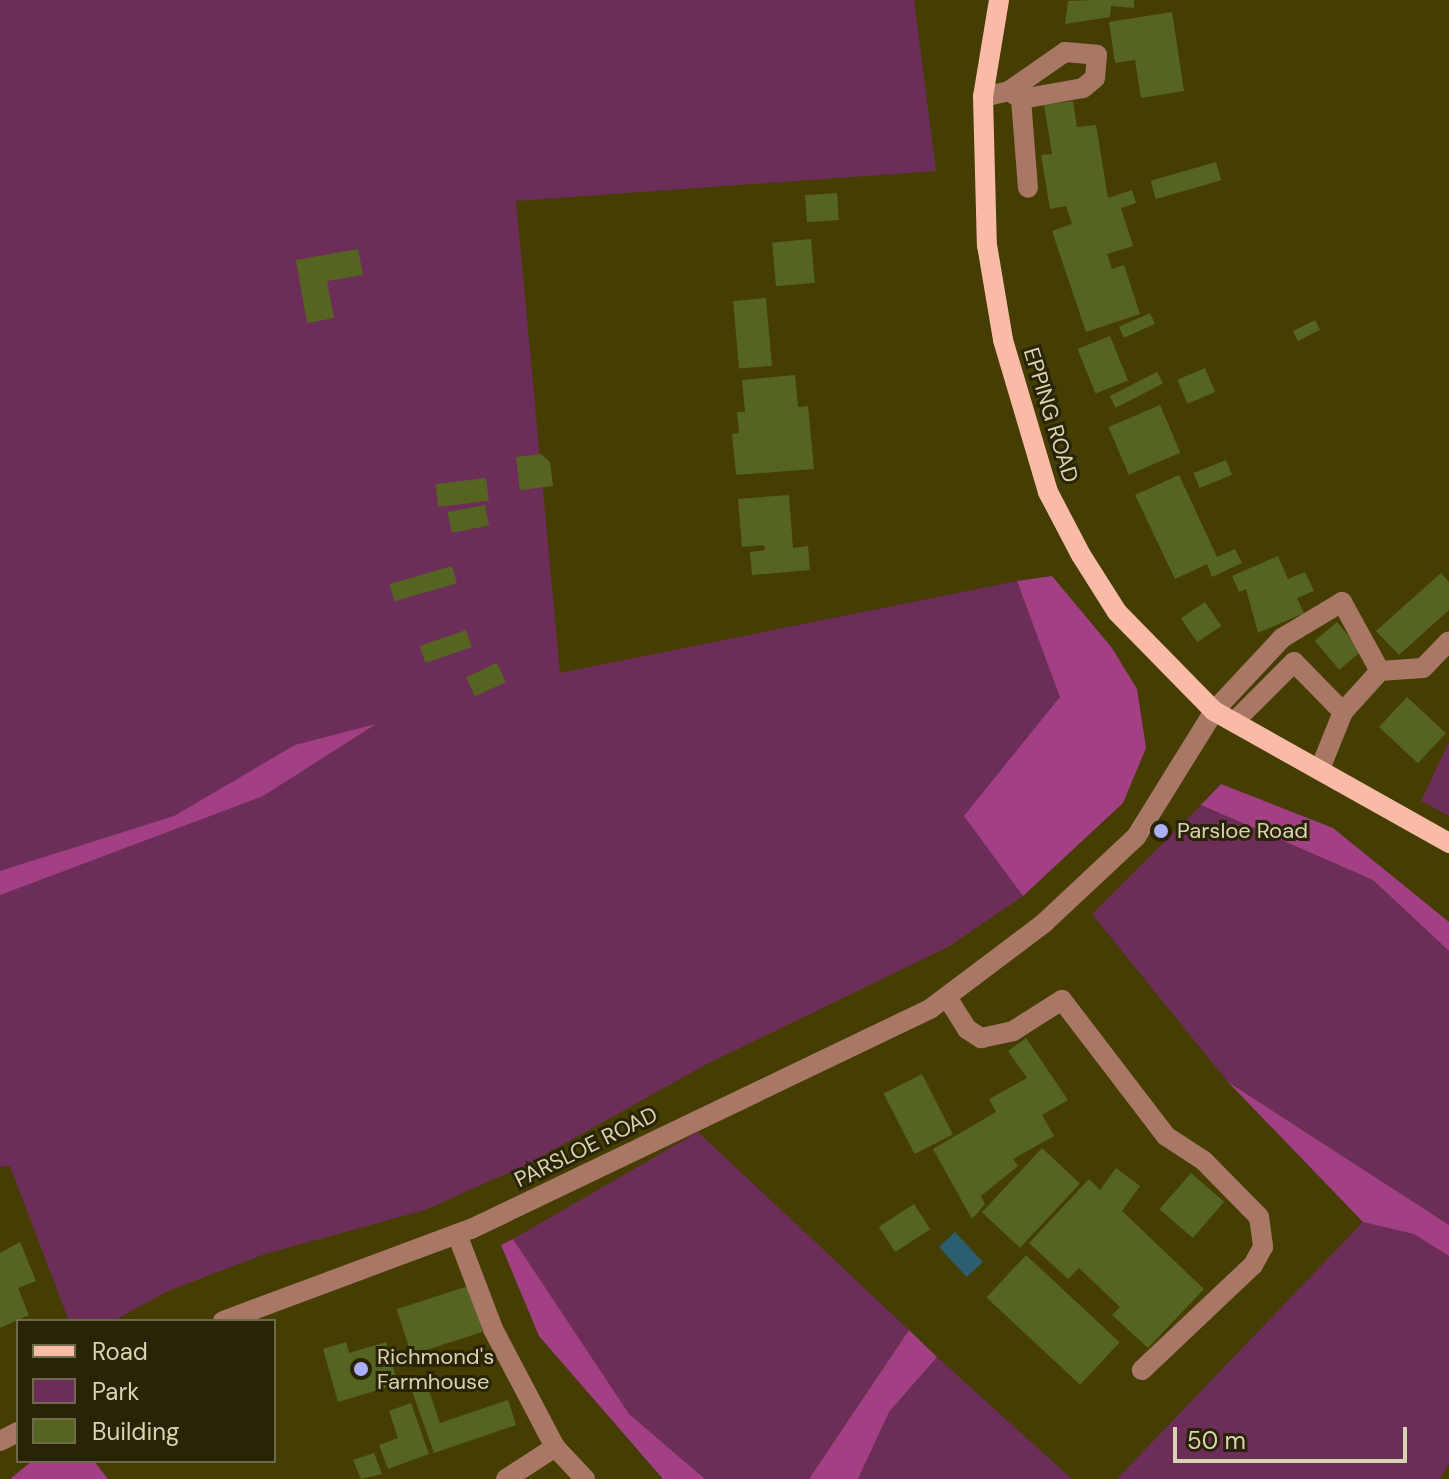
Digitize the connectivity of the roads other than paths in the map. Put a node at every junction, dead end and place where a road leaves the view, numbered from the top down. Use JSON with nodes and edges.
{"nodes":[{"id":1,"x":999,"y":0,"type":"edge"},
{"id":2,"x":983,"y":97,"type":"junction"},
{"id":3,"x":1028,"y":188,"type":"dead end"},
{"id":4,"x":1449,"y":641,"type":"edge"},
{"id":5,"x":1380,"y":671,"type":"junction"},
{"id":6,"x":1214,"y":711,"type":"junction"},
{"id":7,"x":1343,"y":712,"type":"junction"},
{"id":8,"x":1234,"y":722,"type":"junction"},
{"id":9,"x":1320,"y":769,"type":"junction"},
{"id":10,"x":1449,"y":843,"type":"edge"},
{"id":11,"x":947,"y":997,"type":"junction"},
{"id":12,"x":457,"y":1234,"type":"junction"},
{"id":13,"x":228,"y":1319,"type":"edge"},
{"id":14,"x":1142,"y":1370,"type":"dead end"},
{"id":15,"x":555,"y":1447,"type":"junction"},
{"id":16,"x":506,"y":1479,"type":"edge"},
{"id":17,"x":585,"y":1479,"type":"edge"}],
"edges":[{"from":1,"to":2,"type":"main road","name":"EPPING ROAD"},
{"from":2,"to":3,"type":"street"},
{"from":2,"to":6,"type":"main road","name":"EPPING ROAD"},
{"from":4,"to":5,"type":"street"},
{"from":5,"to":6,"type":"street","name":"PARSLOE ROAD"},
{"from":5,"to":7,"type":"street"},
{"from":6,"to":8,"type":"main road","name":"EPPING ROAD"},
{"from":6,"to":11,"type":"street","name":"PARSLOE ROAD"},
{"from":7,"to":8,"type":"street"},
{"from":7,"to":9,"type":"street"},
{"from":8,"to":9,"type":"main road","name":"EPPING ROAD"},
{"from":9,"to":10,"type":"main road","name":"EPPING ROAD"},
{"from":11,"to":12,"type":"street","name":"PARSLOE ROAD"},
{"from":11,"to":14,"type":"street"},
{"from":12,"to":13,"type":"street","name":"PARSLOE ROAD"},
{"from":12,"to":15,"type":"street"},
{"from":15,"to":16,"type":"street"},
{"from":15,"to":17,"type":"street"}]}
